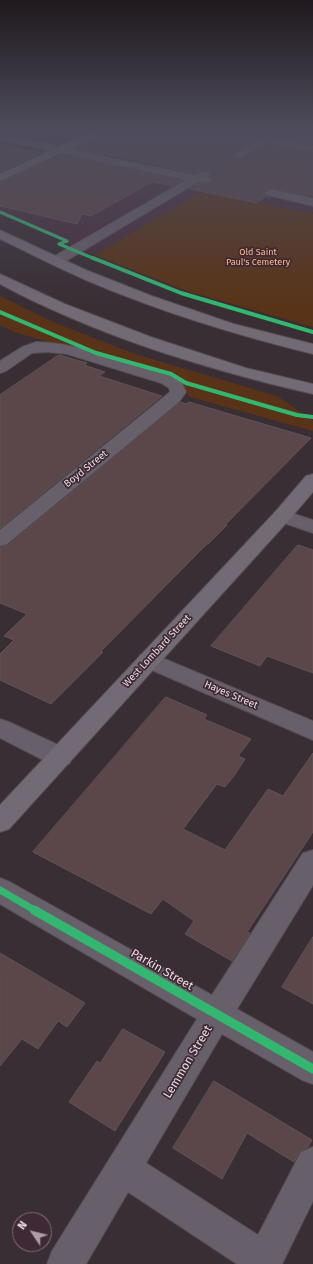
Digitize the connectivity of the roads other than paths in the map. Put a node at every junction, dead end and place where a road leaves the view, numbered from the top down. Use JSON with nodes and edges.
{"nodes":[{"id":1,"x":179,"y":189,"type":"edge"},
{"id":2,"x":271,"y":193,"type":"tunnel mouth"},
{"id":3,"x":313,"y":202,"type":"edge"},
{"id":4,"x":0,"y":234,"type":"edge"},
{"id":5,"x":56,"y":261,"type":"junction"},
{"id":6,"x":0,"y":278,"type":"edge"},
{"id":7,"x":313,"y":349,"type":"edge"},
{"id":8,"x":0,"y":368,"type":"edge"},
{"id":9,"x":313,"y":389,"type":"edge"},
{"id":10,"x":313,"y":480,"type":"edge"},
{"id":11,"x":282,"y":516,"type":"junction"},
{"id":12,"x":313,"y":527,"type":"edge"},
{"id":13,"x":0,"y":540,"type":"edge"},
{"id":14,"x":148,"y":660,"type":"junction"},
{"id":15,"x":0,"y":728,"type":"edge"},
{"id":16,"x":313,"y":730,"type":"edge"},
{"id":17,"x":60,"y":756,"type":"junction"},
{"id":18,"x":0,"y":822,"type":"edge"},
{"id":19,"x":313,"y":861,"type":"edge"},
{"id":20,"x":0,"y":890,"type":"edge"},
{"id":21,"x":217,"y":1014,"type":"junction"},
{"id":22,"x":313,"y":1069,"type":"edge"},
{"id":23,"x":313,"y":1164,"type":"edge"},
{"id":24,"x":123,"y":1168,"type":"junction"},
{"id":25,"x":264,"y":1262,"type":"edge"},
{"id":26,"x":65,"y":1264,"type":"edge"}],
"edges":[{"from":1,"to":5,"type":"street"},
{"from":2,"to":3,"type":"street"},
{"from":4,"to":5,"type":"main road"},
{"from":5,"to":7,"type":"main road"},
{"from":6,"to":9,"type":"main road"},
{"from":8,"to":13,"type":"street","name":"Boyd Street"},
{"from":10,"to":11,"type":"main road","name":"West Lombard Street"},
{"from":11,"to":12,"type":"street"},
{"from":11,"to":14,"type":"main road","name":"West Lombard Street"},
{"from":14,"to":16,"type":"street","name":"Hayes Street"},
{"from":14,"to":17,"type":"main road","name":"West Lombard Street"},
{"from":15,"to":17,"type":"street"},
{"from":17,"to":18,"type":"main road","name":"West Lombard Street"},
{"from":19,"to":21,"type":"street","name":"Lemmon Street"},
{"from":20,"to":21,"type":"street","name":"Parkin Street"},
{"from":21,"to":22,"type":"street","name":"Parkin Street"},
{"from":21,"to":24,"type":"street","name":"Lemmon Street"},
{"from":23,"to":25,"type":"street"},
{"from":24,"to":25,"type":"street"},
{"from":24,"to":26,"type":"street","name":"Lemmon Street"}]}
